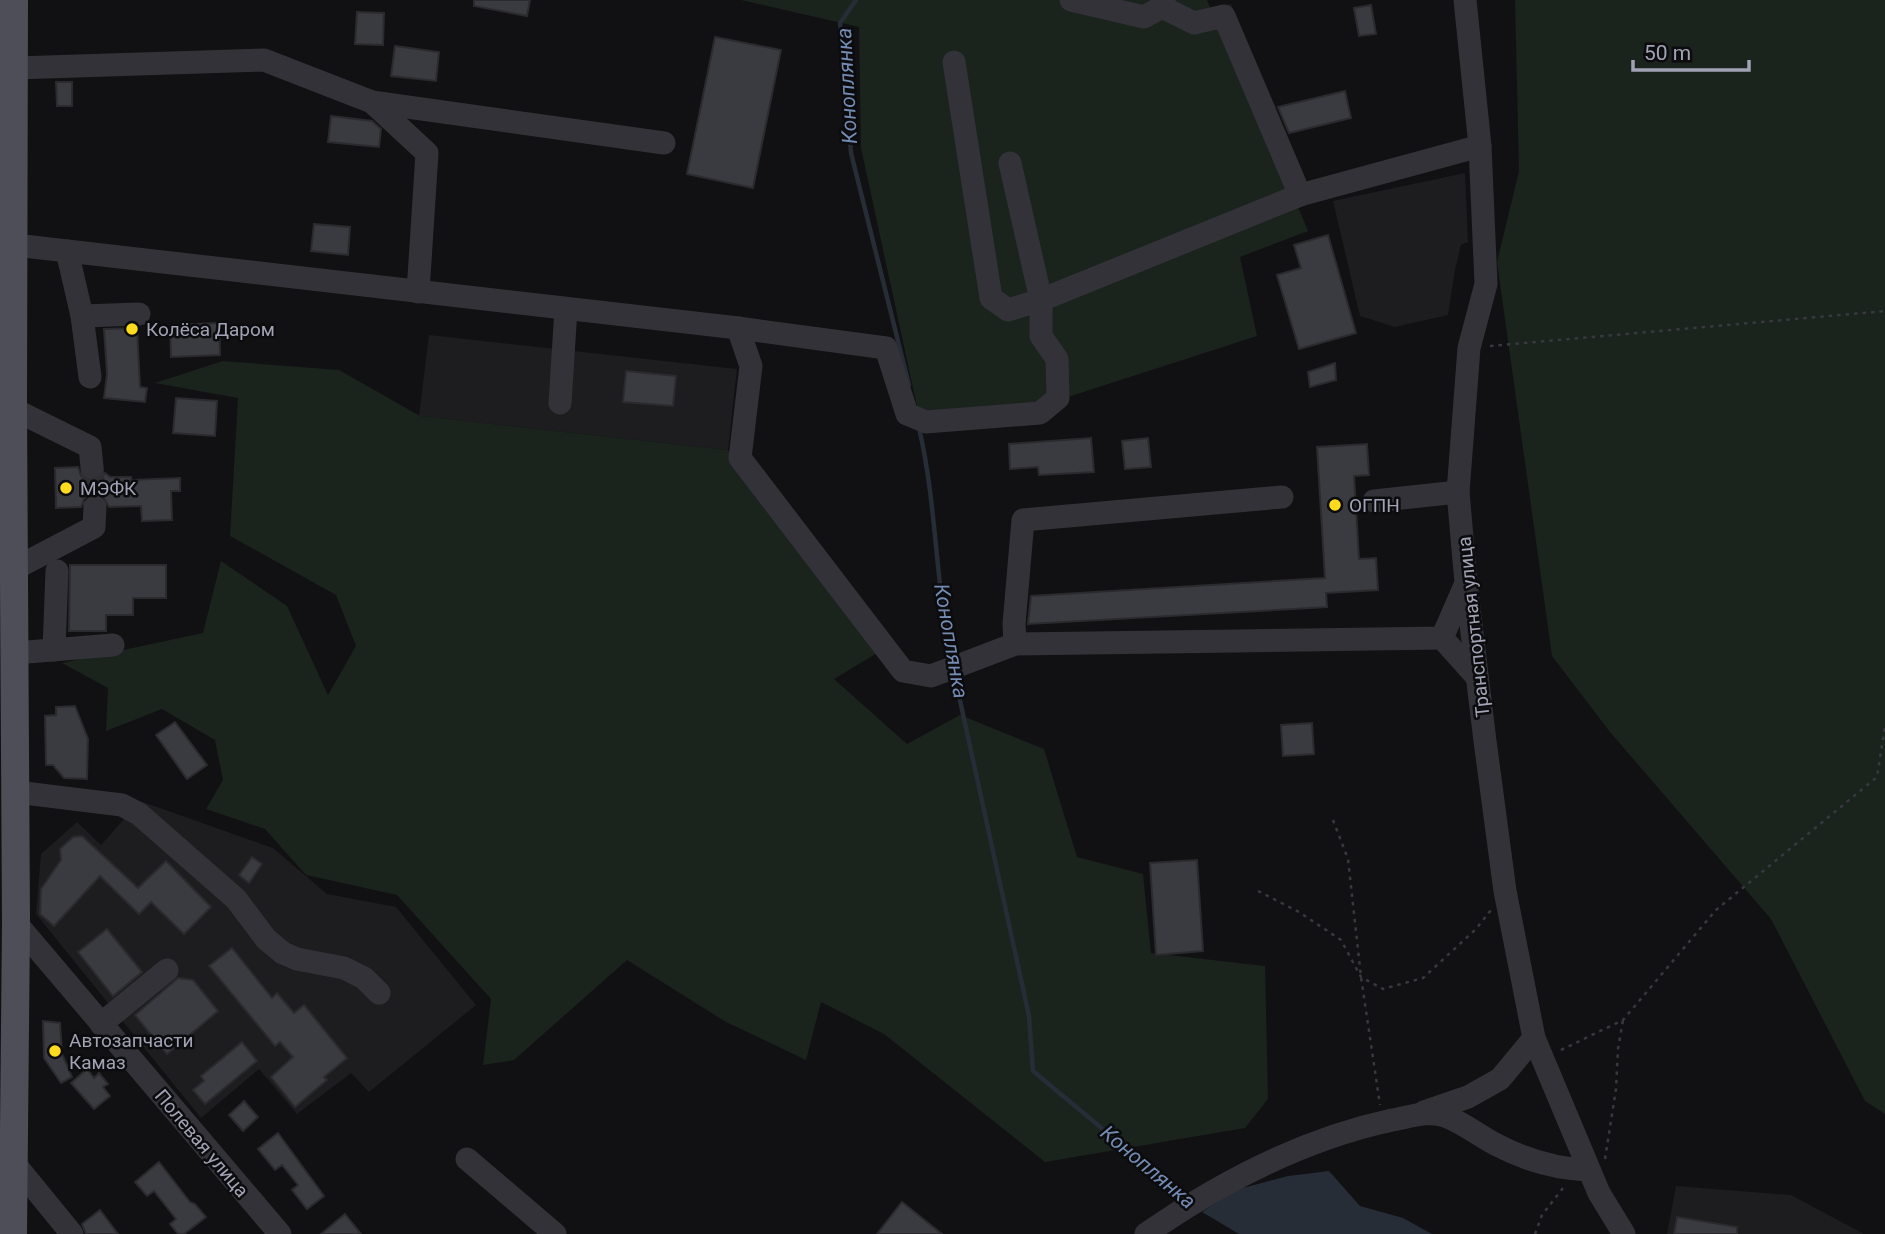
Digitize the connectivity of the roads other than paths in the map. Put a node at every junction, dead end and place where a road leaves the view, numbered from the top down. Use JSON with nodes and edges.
{"nodes":[{"id":1,"x":14,"y":0,"type":"edge"},
{"id":2,"x":1072,"y":0,"type":"edge"},
{"id":3,"x":1465,"y":0,"type":"edge"},
{"id":4,"x":1163,"y":4,"type":"edge"},
{"id":5,"x":954,"y":62,"type":"dead end"},
{"id":6,"x":15,"y":68,"type":"junction"},
{"id":7,"x":372,"y":102,"type":"junction"},
{"id":8,"x":664,"y":143,"type":"dead end"},
{"id":9,"x":1480,"y":146,"type":"junction"},
{"id":10,"x":1010,"y":163,"type":"dead end"},
{"id":11,"x":1300,"y":195,"type":"junction"},
{"id":12,"x":8,"y":243,"type":"edge"},
{"id":13,"x":67,"y":251,"type":"junction"},
{"id":14,"x":418,"y":292,"type":"junction"},
{"id":15,"x":1041,"y":300,"type":"junction"},
{"id":16,"x":565,"y":309,"type":"junction"},
{"id":17,"x":139,"y":314,"type":"dead end"},
{"id":18,"x":82,"y":316,"type":"junction"},
{"id":19,"x":738,"y":328,"type":"junction"},
{"id":20,"x":7,"y":376,"type":"edge"},
{"id":21,"x":90,"y":377,"type":"dead end"},
{"id":22,"x":560,"y":403,"type":"dead end"},
{"id":23,"x":9,"y":426,"type":"edge"},
{"id":24,"x":92,"y":467,"type":"tunnel mouth"},
{"id":25,"x":1458,"y":492,"type":"junction"},
{"id":26,"x":1283,"y":497,"type":"dead end"},
{"id":27,"x":1374,"y":501,"type":"dead end"},
{"id":28,"x":95,"y":507,"type":"tunnel mouth"},
{"id":29,"x":7,"y":513,"type":"edge"},
{"id":30,"x":14,"y":569,"type":"junction"},
{"id":31,"x":57,"y":571,"type":"dead end"},
{"id":32,"x":1466,"y":583,"type":"junction"},
{"id":33,"x":1442,"y":638,"type":"junction"},
{"id":34,"x":1016,"y":643,"type":"junction"},
{"id":35,"x":113,"y":645,"type":"dead end"},
{"id":36,"x":54,"y":650,"type":"junction"},
{"id":37,"x":15,"y":653,"type":"junction"},
{"id":38,"x":1478,"y":677,"type":"junction"},
{"id":39,"x":16,"y":792,"type":"junction"},
{"id":40,"x":8,"y":833,"type":"edge"},
{"id":41,"x":16,"y":923,"type":"junction"},
{"id":42,"x":167,"y":970,"type":"dead end"},
{"id":43,"x":379,"y":993,"type":"dead end"},
{"id":44,"x":101,"y":1024,"type":"junction"},
{"id":45,"x":1538,"y":1048,"type":"junction"},
{"id":46,"x":1418,"y":1115,"type":"junction"},
{"id":47,"x":467,"y":1159,"type":"dead end"},
{"id":48,"x":14,"y":1163,"type":"junction"},
{"id":49,"x":1589,"y":1170,"type":"junction"},
{"id":50,"x":13,"y":1234,"type":"edge"},
{"id":51,"x":72,"y":1234,"type":"edge"},
{"id":52,"x":280,"y":1234,"type":"edge"},
{"id":53,"x":555,"y":1234,"type":"edge"},
{"id":54,"x":1146,"y":1234,"type":"edge"},
{"id":55,"x":1624,"y":1234,"type":"edge"}],
"edges":[{"from":1,"to":6,"type":"main road"},
{"from":2,"to":4,"type":"street"},
{"from":3,"to":9,"type":"street","name":"Транспортная улица"},
{"from":4,"to":11,"type":"street"},
{"from":5,"to":15,"type":"street"},
{"from":6,"to":7,"type":"street"},
{"from":6,"to":12,"type":"main road"},
{"from":7,"to":8,"type":"street"},
{"from":7,"to":14,"type":"street"},
{"from":9,"to":11,"type":"street"},
{"from":9,"to":25,"type":"street","name":"Транспортная улица"},
{"from":10,"to":15,"type":"street"},
{"from":11,"to":15,"type":"street"},
{"from":12,"to":13,"type":"street"},
{"from":12,"to":20,"type":"main road"},
{"from":13,"to":14,"type":"street"},
{"from":13,"to":18,"type":"street"},
{"from":14,"to":16,"type":"street"},
{"from":15,"to":19,"type":"street"},
{"from":16,"to":19,"type":"street"},
{"from":16,"to":22,"type":"street"},
{"from":17,"to":18,"type":"street"},
{"from":18,"to":21,"type":"street"},
{"from":19,"to":34,"type":"street"},
{"from":20,"to":23,"type":"main road"},
{"from":23,"to":24,"type":"street"},
{"from":23,"to":29,"type":"main road"},
{"from":25,"to":27,"type":"street"},
{"from":25,"to":32,"type":"street","name":"Транспортная улица"},
{"from":26,"to":34,"type":"street"},
{"from":28,"to":30,"type":"street"},
{"from":29,"to":30,"type":"main road"},
{"from":30,"to":37,"type":"main road"},
{"from":31,"to":36,"type":"street"},
{"from":32,"to":33,"type":"street"},
{"from":32,"to":38,"type":"street","name":"Транспортная улица"},
{"from":33,"to":34,"type":"street"},
{"from":33,"to":38,"type":"street"},
{"from":35,"to":36,"type":"street"},
{"from":36,"to":37,"type":"street"},
{"from":37,"to":39,"type":"main road"},
{"from":38,"to":45,"type":"street","name":"Транспортная улица"},
{"from":39,"to":40,"type":"main road"},
{"from":39,"to":43,"type":"street"},
{"from":40,"to":41,"type":"main road"},
{"from":41,"to":44,"type":"street","name":"Полевая улица"},
{"from":41,"to":48,"type":"main road"},
{"from":42,"to":44,"type":"street"},
{"from":44,"to":52,"type":"street","name":"Полевая улица"},
{"from":45,"to":46,"type":"street"},
{"from":45,"to":49,"type":"street","name":"Транспортная улица"},
{"from":46,"to":49,"type":"street"},
{"from":46,"to":54,"type":"street"},
{"from":47,"to":53,"type":"street"},
{"from":48,"to":50,"type":"main road"},
{"from":48,"to":51,"type":"street"},
{"from":49,"to":55,"type":"street","name":"Транспортная улица"}]}
